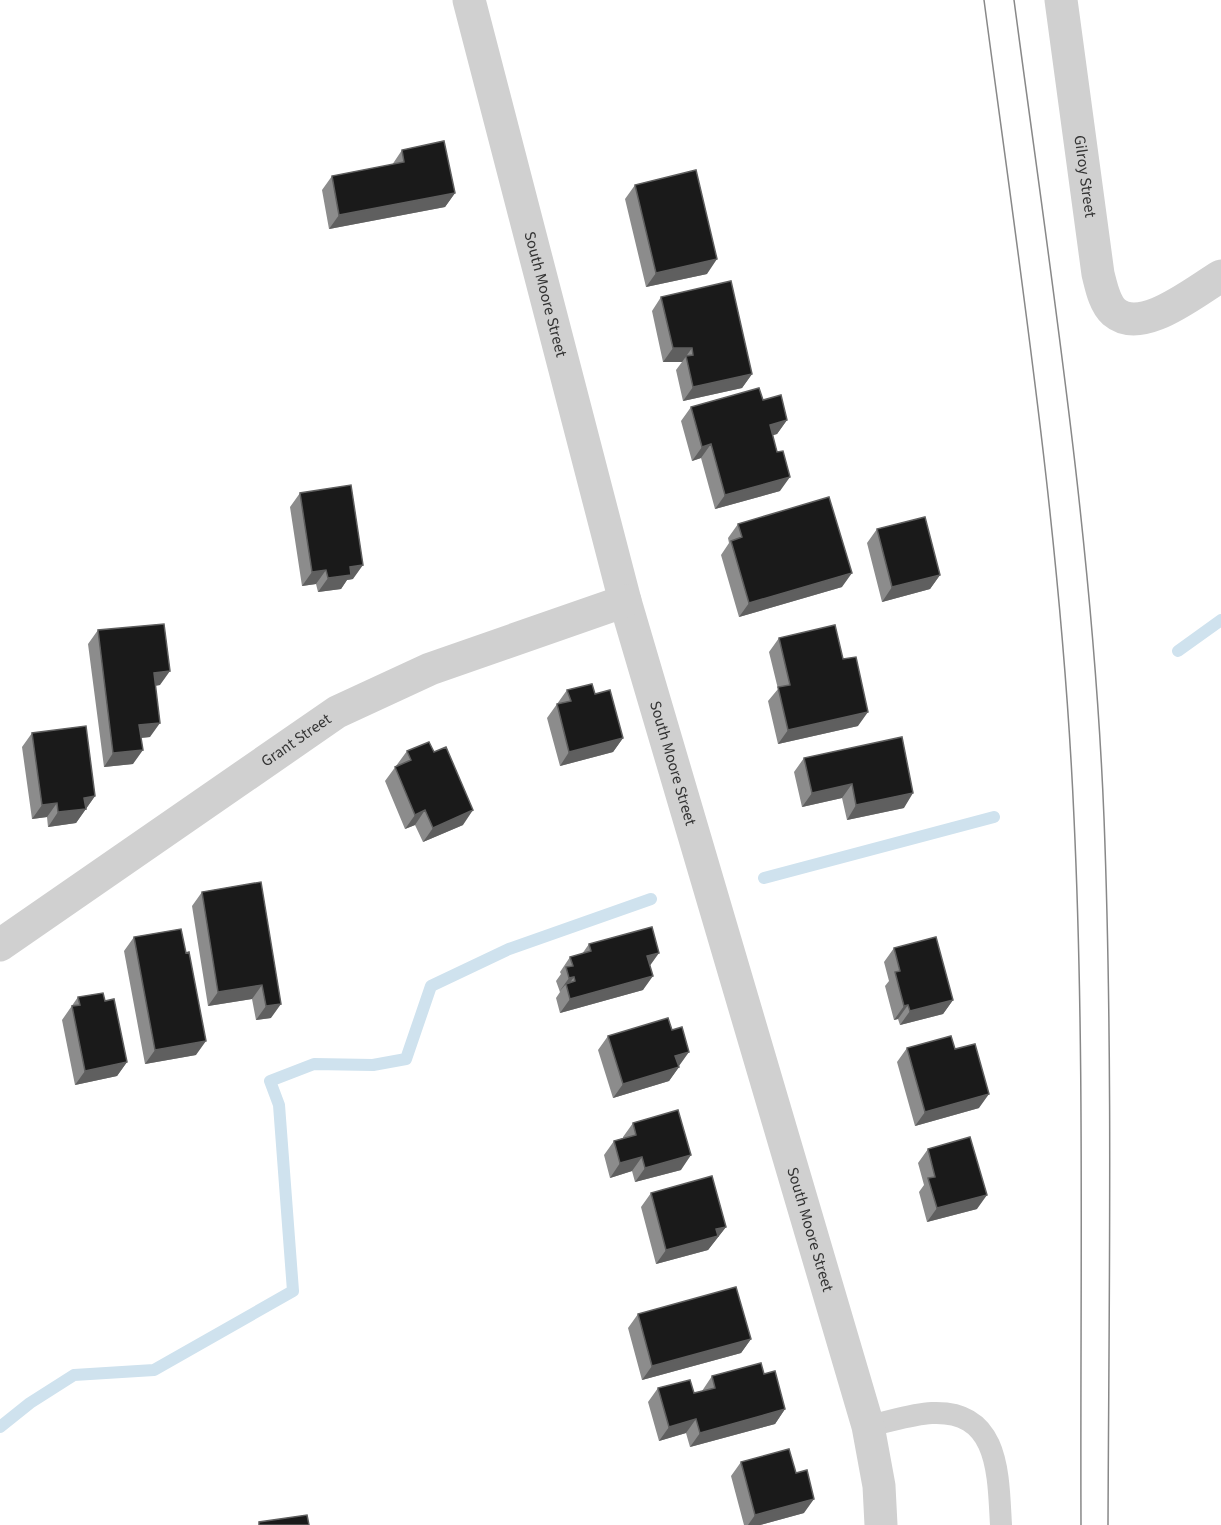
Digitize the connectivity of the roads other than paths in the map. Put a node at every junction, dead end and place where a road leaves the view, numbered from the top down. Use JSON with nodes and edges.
{"nodes":[{"id":1,"x":469,"y":0,"type":"edge"},
{"id":2,"x":1062,"y":0,"type":"edge"},
{"id":3,"x":1221,"y":276,"type":"edge"},
{"id":4,"x":625,"y":601,"type":"junction"},
{"id":5,"x":0,"y":945,"type":"edge"},
{"id":6,"x":868,"y":1426,"type":"junction"},
{"id":7,"x":881,"y":1525,"type":"edge"},
{"id":8,"x":1001,"y":1525,"type":"edge"}],
"edges":[{"from":1,"to":4,"type":"street","name":"South Moore Street"},
{"from":2,"to":3,"type":"street","name":"Gilroy Street"},
{"from":4,"to":5,"type":"street","name":"Grant Street"},
{"from":4,"to":6,"type":"street","name":"South Moore Street"},
{"from":6,"to":7,"type":"street","name":"South Moore Street"},
{"from":6,"to":8,"type":"lane"}]}
